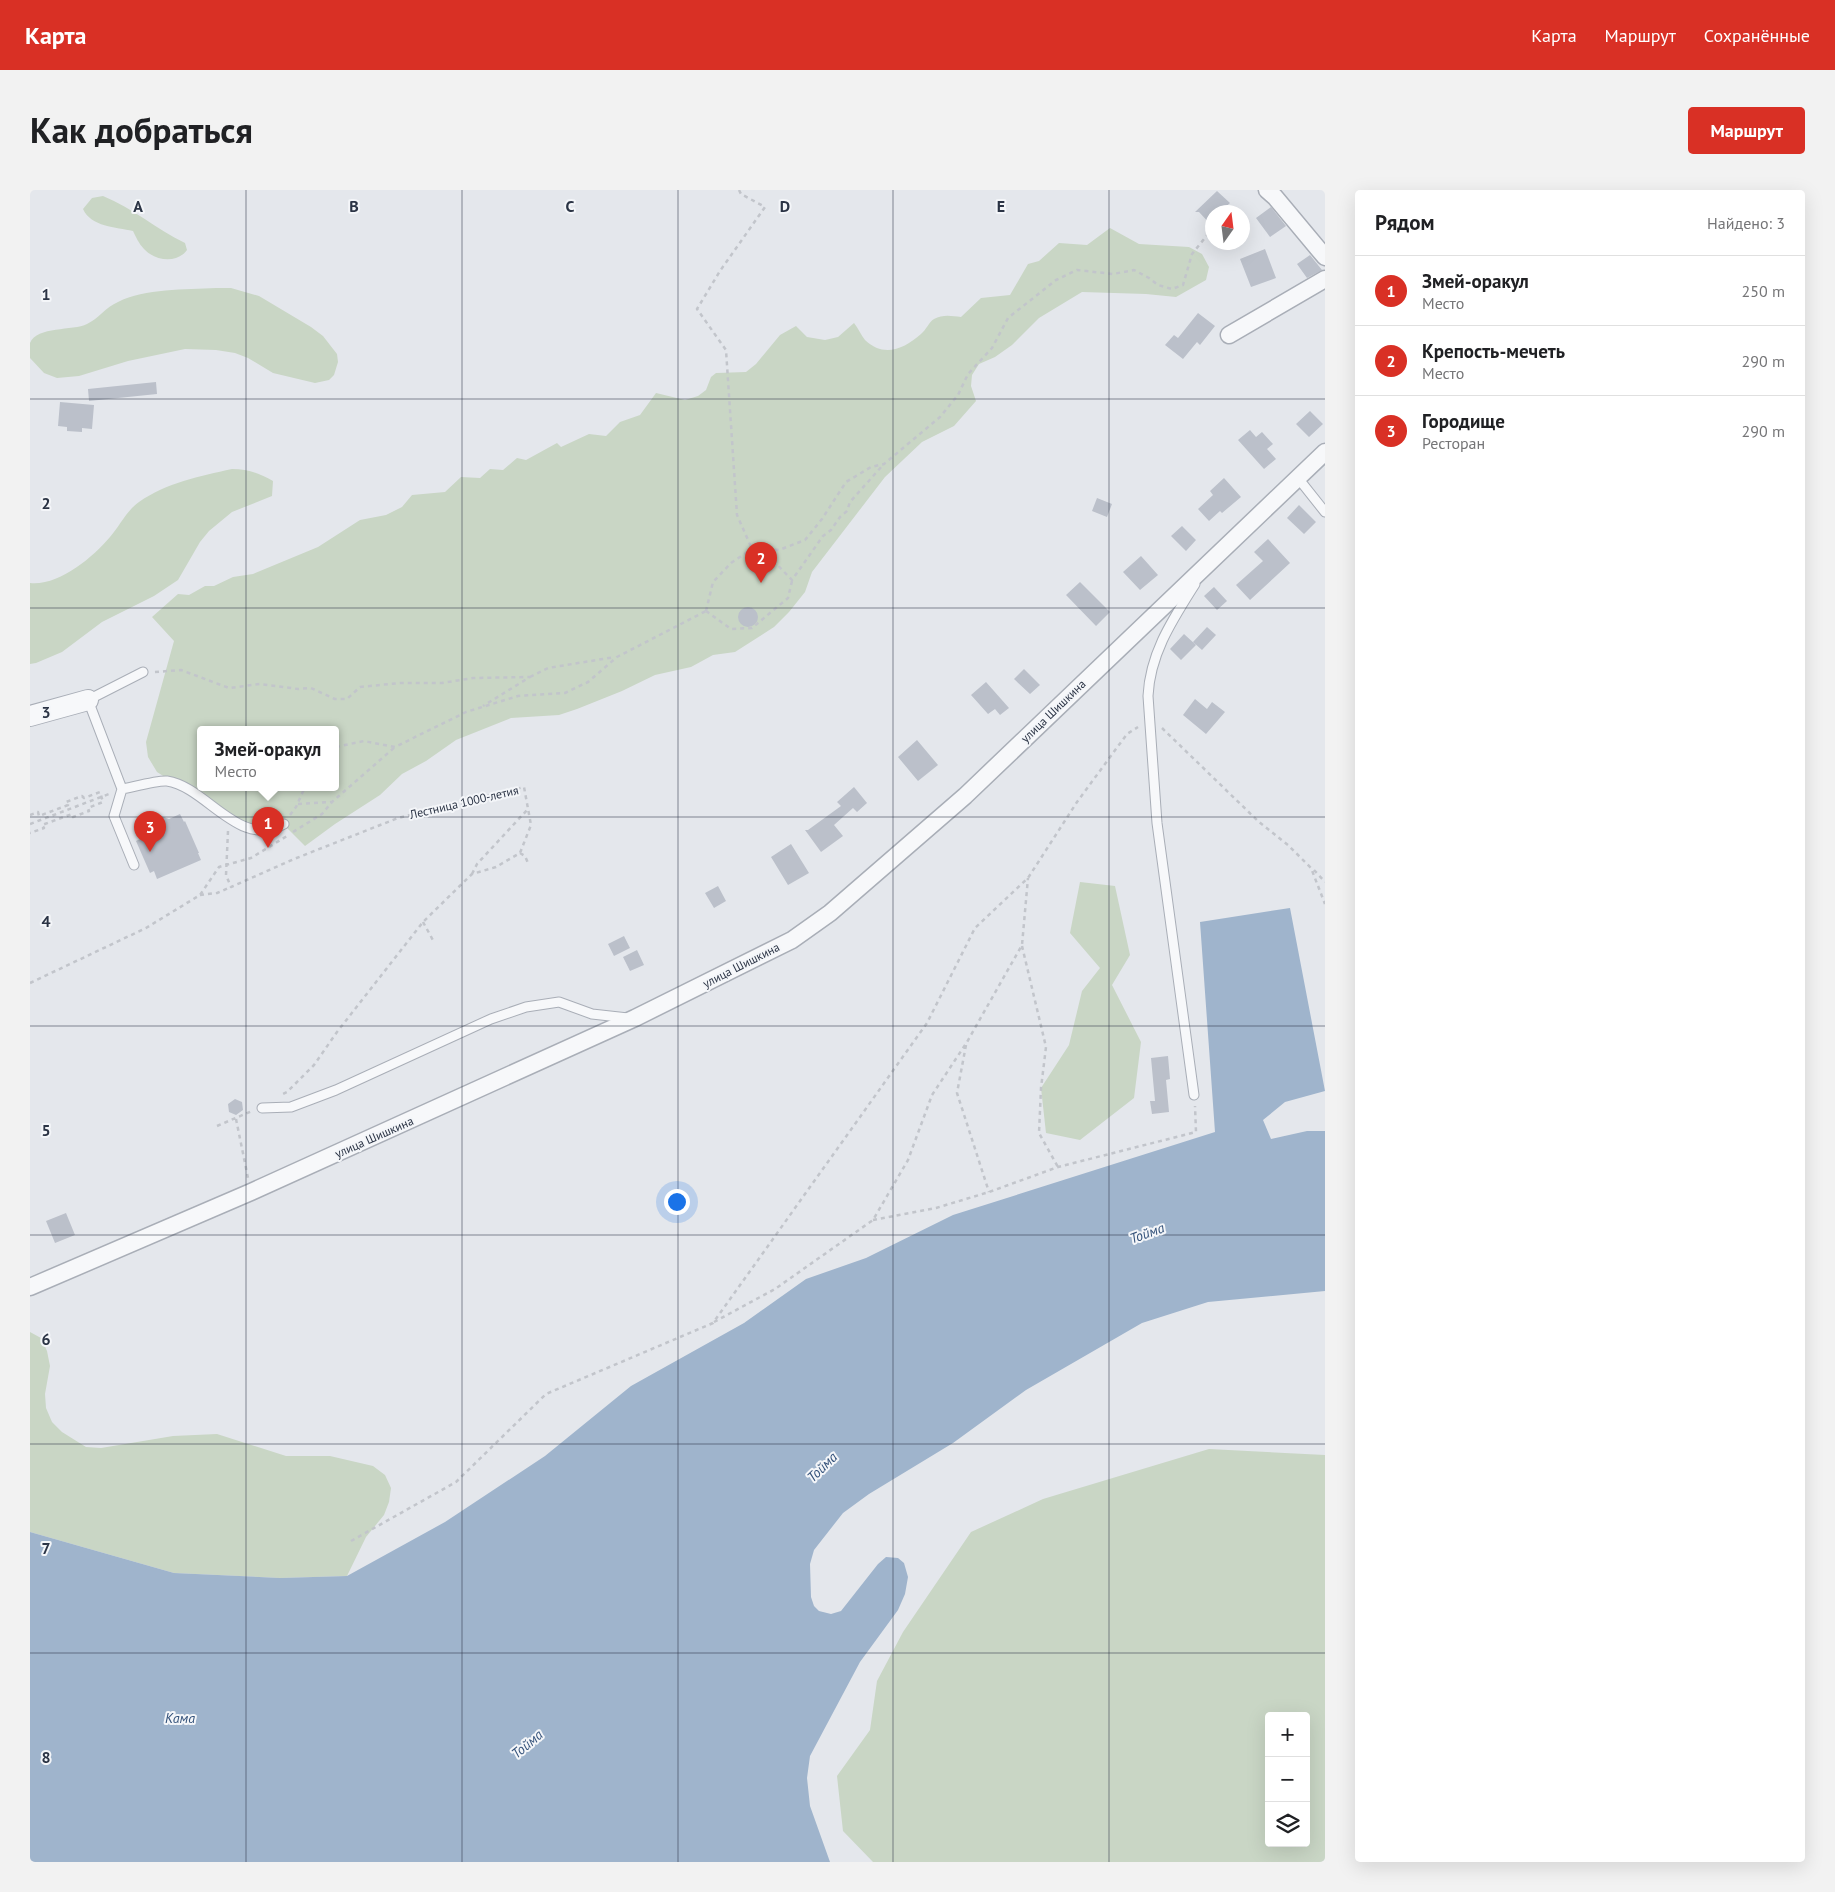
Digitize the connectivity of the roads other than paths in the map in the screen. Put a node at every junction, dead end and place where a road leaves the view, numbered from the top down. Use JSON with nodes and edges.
{"nodes":[{"id":1,"x":1275,"y":192,"type":"edge"},
{"id":2,"x":1325,"y":257,"type":"edge"},
{"id":3,"x":1325,"y":278,"type":"edge"},
{"id":4,"x":1230,"y":335,"type":"dead end"},
{"id":5,"x":1325,"y":452,"type":"edge"},
{"id":6,"x":1298,"y":478,"type":"junction"},
{"id":7,"x":1325,"y":512,"type":"edge"},
{"id":8,"x":1209,"y":562,"type":"junction"},
{"id":9,"x":143,"y":672,"type":"road end"},
{"id":10,"x":88,"y":700,"type":"junction"},
{"id":11,"x":30,"y":716,"type":"edge"},
{"id":12,"x":122,"y":790,"type":"junction"},
{"id":13,"x":284,"y":824,"type":"road end"},
{"id":14,"x":134,"y":865,"type":"dead end"},
{"id":15,"x":636,"y":1018,"type":"junction"},
{"id":16,"x":1194,"y":1095,"type":"road end"},
{"id":17,"x":262,"y":1108,"type":"dead end"},
{"id":18,"x":30,"y":1287,"type":"edge"}],
"edges":[{"from":1,"to":2,"type":"street"},
{"from":3,"to":4,"type":"street"},
{"from":5,"to":6,"type":"street","name":"улица Шишкина"},
{"from":6,"to":7,"type":"lane"},
{"from":6,"to":8,"type":"street","name":"улица Шишкина"},
{"from":8,"to":15,"type":"street","name":"улица Шишкина"},
{"from":8,"to":16,"type":"lane"},
{"from":9,"to":10,"type":"lane"},
{"from":10,"to":11,"type":"street"},
{"from":10,"to":12,"type":"lane"},
{"from":12,"to":13,"type":"lane"},
{"from":12,"to":14,"type":"lane"},
{"from":15,"to":17,"type":"lane"},
{"from":15,"to":18,"type":"street","name":"улица Шишкина"}]}
